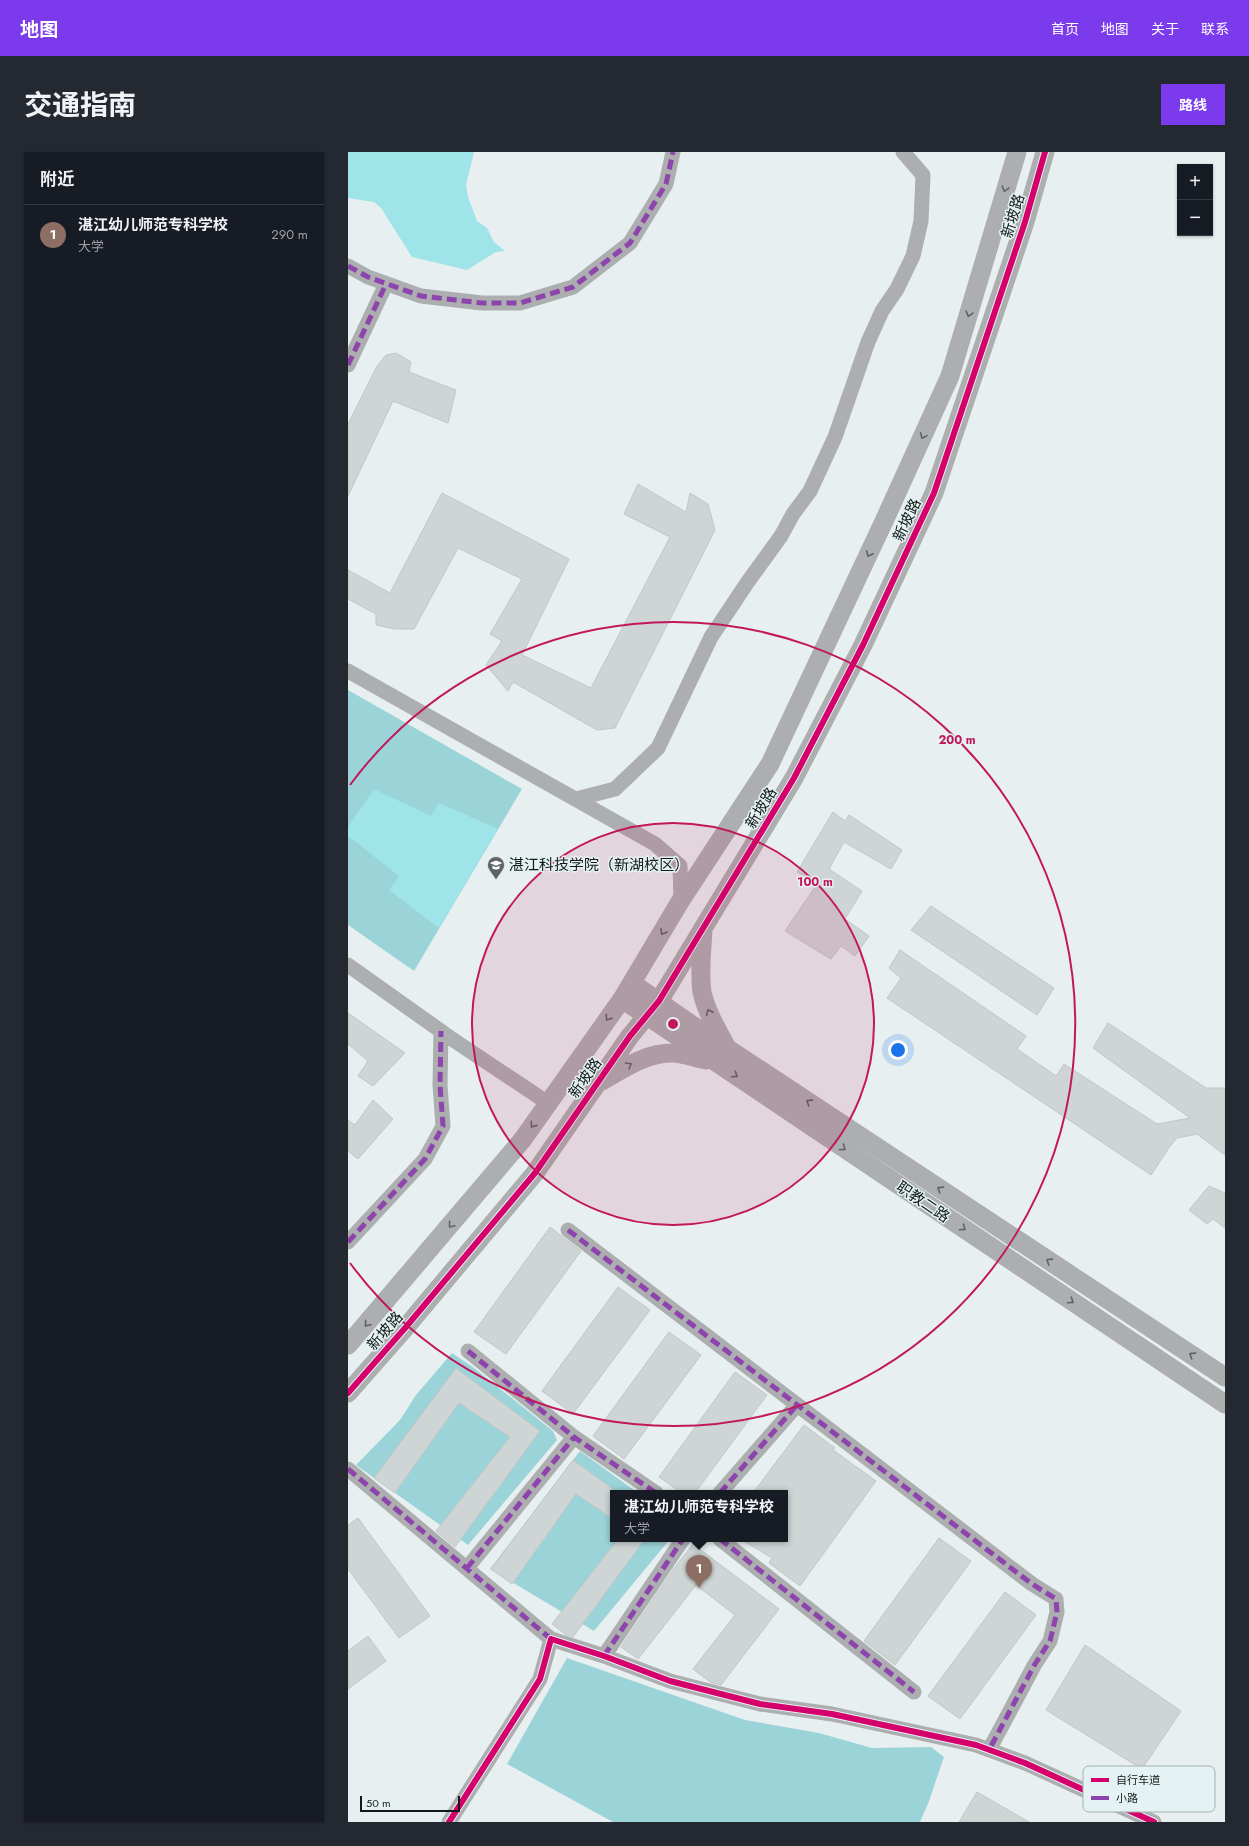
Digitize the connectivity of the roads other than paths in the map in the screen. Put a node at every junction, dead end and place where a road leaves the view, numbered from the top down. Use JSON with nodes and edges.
{"nodes":[{"id":1,"x":673,"y":152,"type":"edge"},
{"id":2,"x":903,"y":152,"type":"edge"},
{"id":3,"x":1016,"y":152,"type":"edge"},
{"id":4,"x":1044,"y":152,"type":"edge"},
{"id":5,"x":348,"y":266,"type":"edge"},
{"id":6,"x":386,"y":284,"type":"junction"},
{"id":7,"x":348,"y":365,"type":"edge"},
{"id":8,"x":348,"y":671,"type":"edge"},
{"id":9,"x":576,"y":799,"type":"junction"},
{"id":10,"x":681,"y":900,"type":"junction"},
{"id":11,"x":703,"y":928,"type":"junction"},
{"id":12,"x":348,"y":965,"type":"edge"},
{"id":13,"x":632,"y":983,"type":"junction"},
{"id":14,"x":622,"y":999,"type":"junction"},
{"id":15,"x":659,"y":1001,"type":"junction"},
{"id":16,"x":647,"y":1016,"type":"junction"},
{"id":17,"x":441,"y":1031,"type":"junction"},
{"id":18,"x":721,"y":1055,"type":"junction"},
{"id":19,"x":596,"y":1085,"type":"junction"},
{"id":20,"x":548,"y":1103,"type":"junction"},
{"id":21,"x":568,"y":1230,"type":"dead end"},
{"id":22,"x":348,"y":1242,"type":"edge"},
{"id":23,"x":348,"y":1345,"type":"edge"},
{"id":24,"x":468,"y":1351,"type":"dead end"},
{"id":25,"x":1225,"y":1377,"type":"edge"},
{"id":26,"x":348,"y":1393,"type":"edge"},
{"id":27,"x":1225,"y":1404,"type":"edge"},
{"id":28,"x":797,"y":1405,"type":"junction"},
{"id":29,"x":574,"y":1437,"type":"junction"},
{"id":30,"x":348,"y":1469,"type":"edge"},
{"id":31,"x":652,"y":1490,"type":"edge"},
{"id":32,"x":723,"y":1490,"type":"edge"},
{"id":33,"x":681,"y":1542,"type":"edge"},
{"id":34,"x":724,"y":1542,"type":"edge"},
{"id":35,"x":467,"y":1568,"type":"junction"},
{"id":36,"x":551,"y":1639,"type":"junction"},
{"id":37,"x":604,"y":1656,"type":"junction"},
{"id":38,"x":914,"y":1692,"type":"dead end"},
{"id":39,"x":989,"y":1750,"type":"junction"},
{"id":40,"x":1083,"y":1790,"type":"edge"},
{"id":41,"x":1132,"y":1812,"type":"edge"},
{"id":42,"x":449,"y":1822,"type":"edge"},
{"id":43,"x":1154,"y":1822,"type":"edge"}],
"edges":[{"from":1,"to":6,"type":"street"},
{"from":2,"to":9,"type":"street"},
{"from":3,"to":10,"type":"street","name":"新坡路","one_way":true},
{"from":4,"to":11,"type":"street","name":"新坡路"},
{"from":5,"to":6,"type":"street"},
{"from":6,"to":7,"type":"street"},
{"from":8,"to":9,"type":"street"},
{"from":9,"to":10,"type":"street"},
{"from":10,"to":13,"type":"street","name":"新坡路","one_way":true},
{"from":11,"to":15,"type":"street","name":"新坡路"},
{"from":18,"to":11,"type":"street","one_way":true},
{"from":12,"to":17,"type":"street"},
{"from":13,"to":14,"type":"street","name":"新坡路"},
{"from":13,"to":15,"type":"street","name":"职教二路"},
{"from":14,"to":16,"type":"street","name":"职教二路"},
{"from":14,"to":20,"type":"street","name":"新坡路","one_way":true},
{"from":15,"to":16,"type":"street","name":"新坡路"},
{"from":15,"to":18,"type":"street","name":"职教二路"},
{"from":16,"to":18,"type":"street","name":"职教二路"},
{"from":16,"to":19,"type":"street","name":"新坡路"},
{"from":17,"to":20,"type":"street"},
{"from":17,"to":22,"type":"street"},
{"from":19,"to":18,"type":"street","one_way":true},
{"from":25,"to":18,"type":"street","name":"职教二路","one_way":true},
{"from":18,"to":27,"type":"street","name":"职教二路","one_way":true},
{"from":19,"to":26,"type":"street","name":"新坡路"},
{"from":20,"to":23,"type":"street","name":"新坡路","one_way":true},
{"from":21,"to":28,"type":"street"},
{"from":24,"to":29,"type":"street"},
{"from":28,"to":32,"type":"street"},
{"from":28,"to":39,"type":"street"},
{"from":29,"to":31,"type":"street"},
{"from":29,"to":35,"type":"street"},
{"from":30,"to":35,"type":"street"},
{"from":33,"to":37,"type":"street"},
{"from":34,"to":38,"type":"street"},
{"from":35,"to":36,"type":"street"},
{"from":36,"to":37,"type":"street"},
{"from":36,"to":42,"type":"street"},
{"from":37,"to":39,"type":"street"},
{"from":39,"to":40,"type":"street"},
{"from":41,"to":43,"type":"street"}]}
